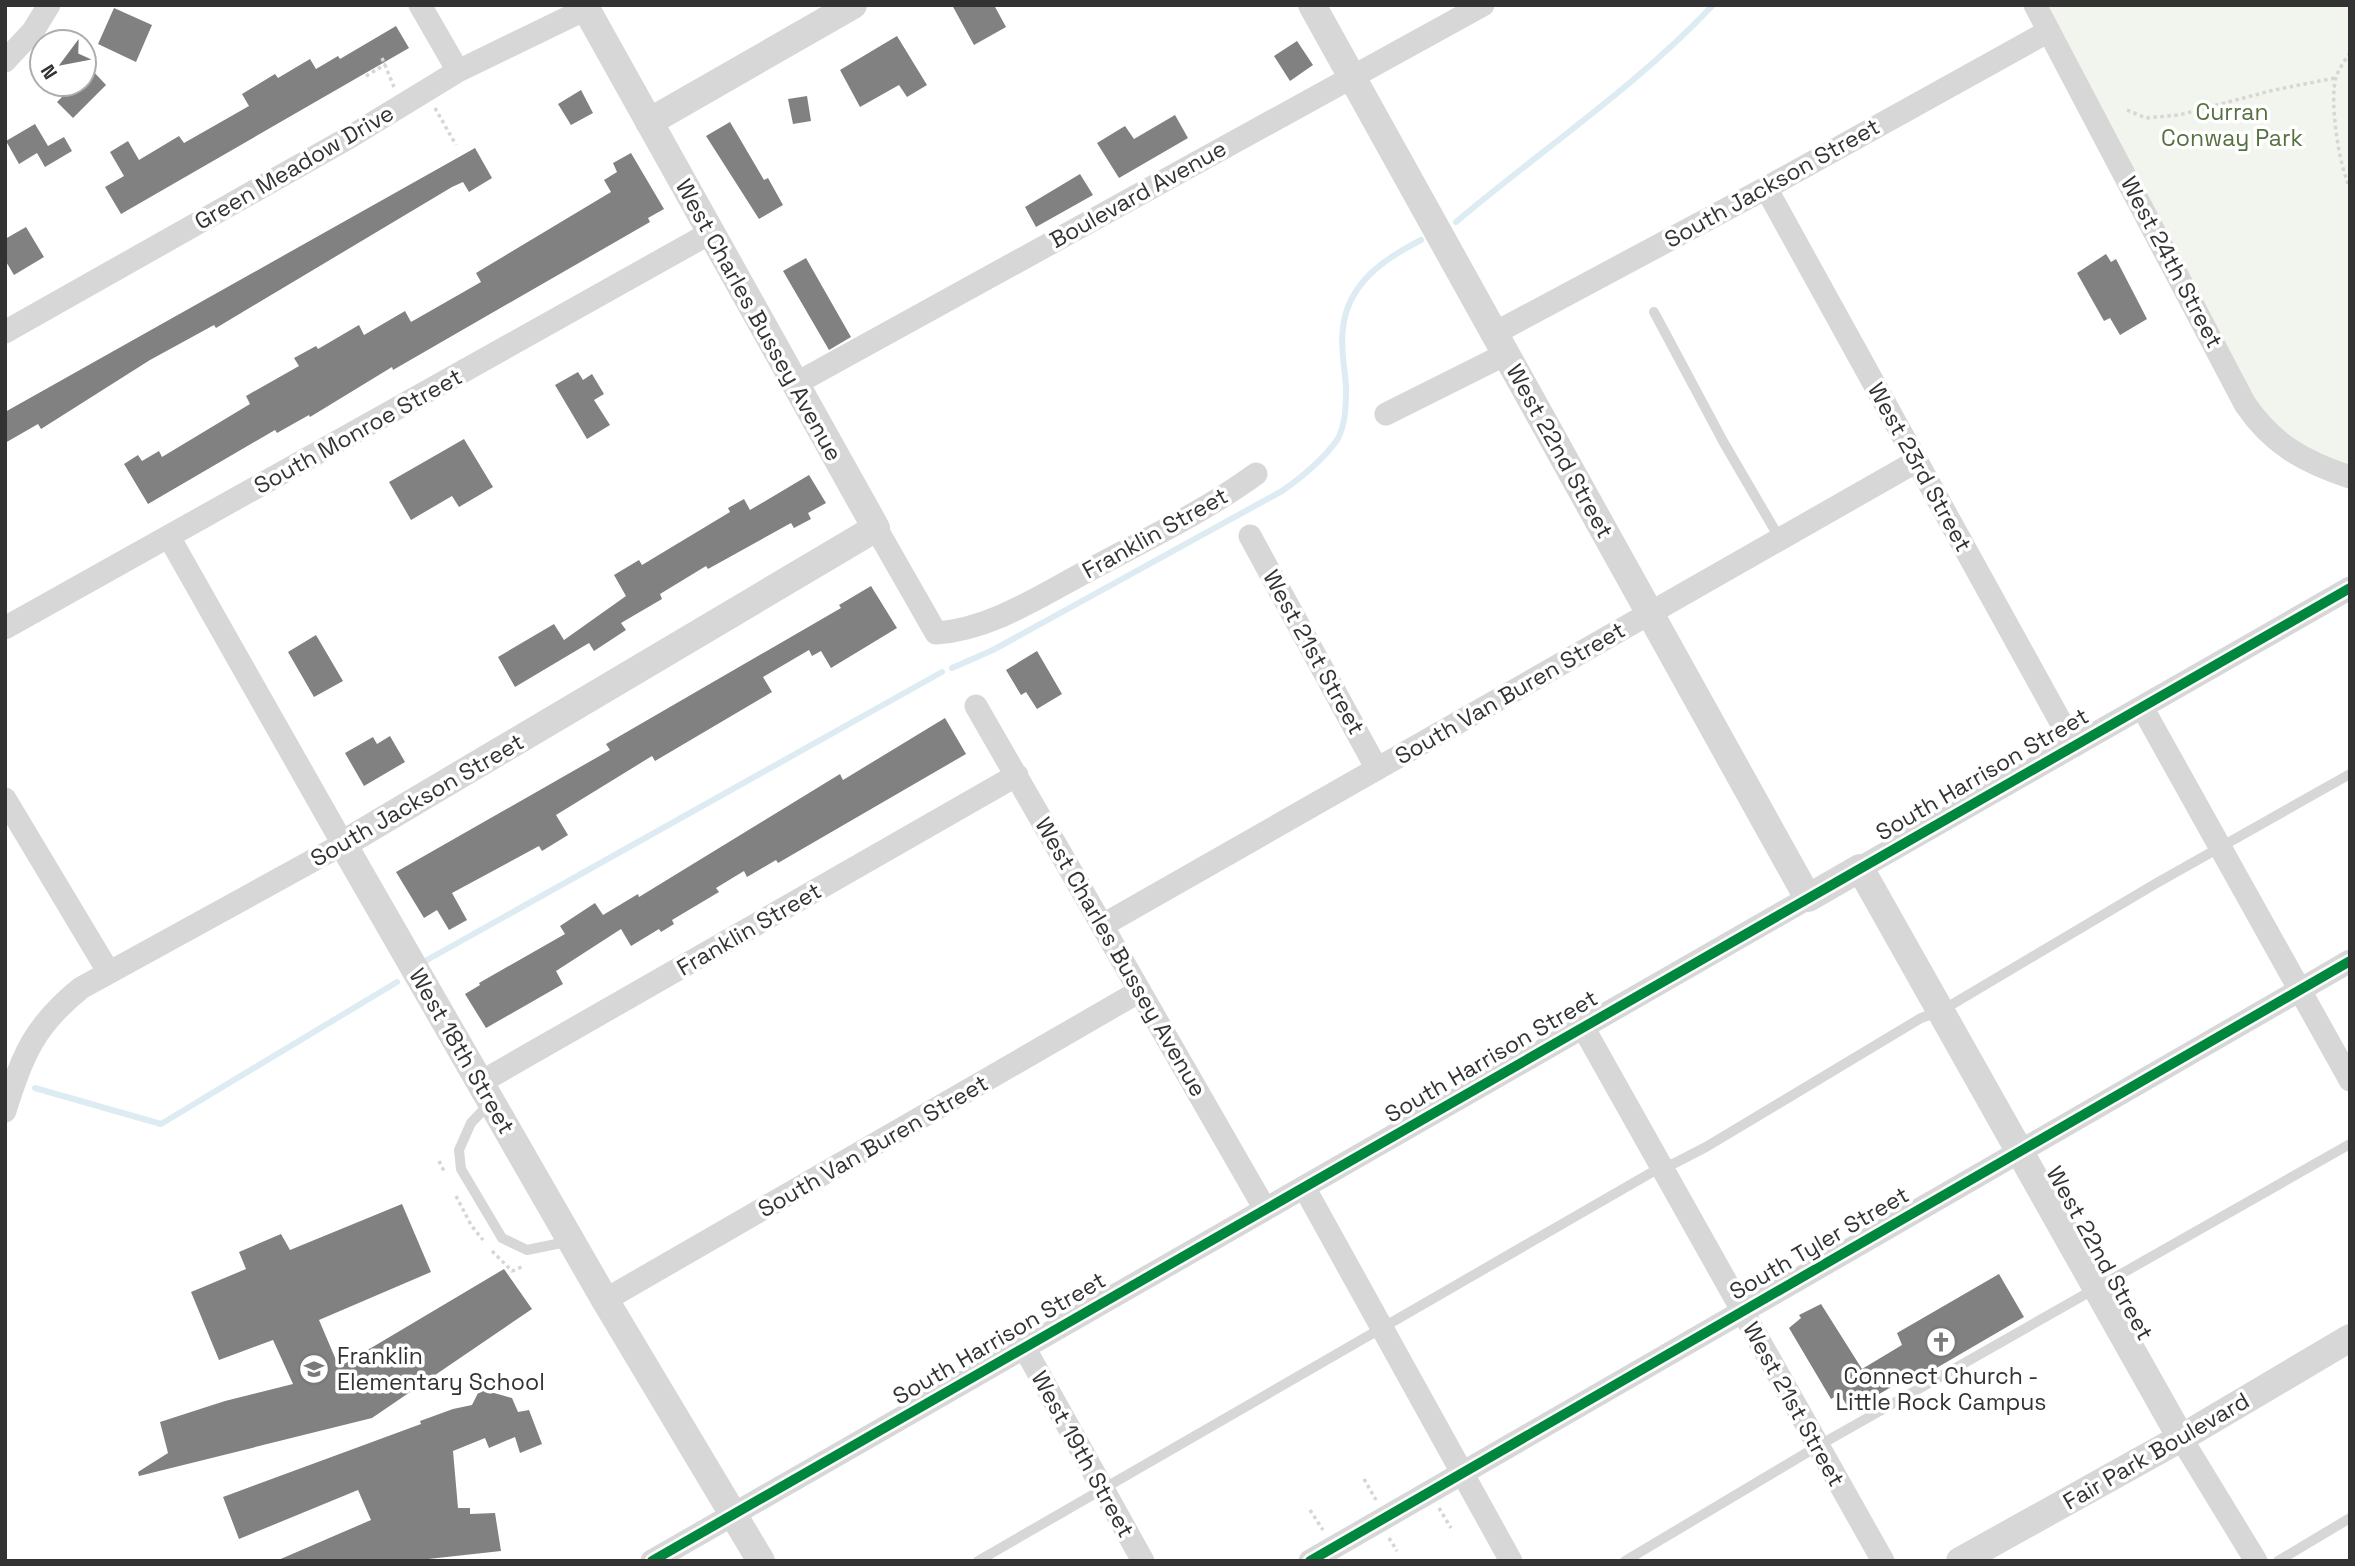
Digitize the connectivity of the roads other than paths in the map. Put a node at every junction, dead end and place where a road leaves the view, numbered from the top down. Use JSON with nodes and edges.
{"nodes":[{"id":1,"x":50,"y":5,"type":"edge"},
{"id":2,"x":420,"y":5,"type":"edge"},
{"id":3,"x":853,"y":5,"type":"edge"},
{"id":4,"x":1312,"y":5,"type":"edge"},
{"id":5,"x":1483,"y":5,"type":"edge"},
{"id":6,"x":2035,"y":5,"type":"edge"},
{"id":7,"x":585,"y":7,"type":"edge"},
{"id":8,"x":2049,"y":31,"type":"junction"},
{"id":9,"x":5,"y":61,"type":"edge"},
{"id":10,"x":458,"y":71,"type":"junction"},
{"id":11,"x":1350,"y":76,"type":"junction"},
{"id":12,"x":649,"y":122,"type":"junction"},
{"id":13,"x":1766,"y":188,"type":"junction"},
{"id":14,"x":710,"y":233,"type":"junction"},
{"id":15,"x":1654,"y":312,"type":"dead end"},
{"id":16,"x":5,"y":332,"type":"edge"},
{"id":17,"x":1500,"y":343,"type":"junction"},
{"id":18,"x":795,"y":384,"type":"junction"},
{"id":19,"x":1386,"y":414,"type":"dead end"},
{"id":20,"x":1917,"y":461,"type":"junction"},
{"id":21,"x":1256,"y":474,"type":"dead end"},
{"id":22,"x":2350,"y":477,"type":"edge"},
{"id":23,"x":876,"y":528,"type":"junction"},
{"id":24,"x":1250,"y":536,"type":"dead end"},
{"id":25,"x":169,"y":537,"type":"junction"},
{"id":26,"x":1780,"y":539,"type":"junction"},
{"id":27,"x":2350,"y":588,"type":"edge"},
{"id":28,"x":1649,"y":614,"type":"junction"},
{"id":29,"x":5,"y":628,"type":"edge"},
{"id":30,"x":936,"y":633,"type":"joint"},
{"id":31,"x":976,"y":706,"type":"dead end"},
{"id":32,"x":2142,"y":707,"type":"junction"},
{"id":33,"x":2074,"y":746,"type":"junction"},
{"id":34,"x":1377,"y":769,"type":"junction"},
{"id":35,"x":2350,"y":774,"type":"edge"},
{"id":36,"x":1017,"y":775,"type":"junction"},
{"id":37,"x":5,"y":799,"type":"edge"},
{"id":38,"x":11,"y":823,"type":"edge"},
{"id":39,"x":344,"y":844,"type":"junction"},
{"id":40,"x":2220,"y":847,"type":"junction"},
{"id":41,"x":1860,"y":868,"type":"junction"},
{"id":42,"x":1808,"y":898,"type":"junction"},
{"id":43,"x":1103,"y":925,"type":"junction"},
{"id":44,"x":2350,"y":961,"type":"edge"},
{"id":45,"x":108,"y":971,"type":"junction"},
{"id":46,"x":2300,"y":990,"type":"junction"},
{"id":47,"x":1140,"y":991,"type":"junction"},
{"id":48,"x":1941,"y":1011,"type":"junction"},
{"id":49,"x":1583,"y":1027,"type":"junction"},
{"id":50,"x":2350,"y":1080,"type":"edge"},
{"id":51,"x":486,"y":1092,"type":"junction"},
{"id":52,"x":5,"y":1111,"type":"edge"},
{"id":53,"x":2350,"y":1144,"type":"edge"},
{"id":54,"x":2020,"y":1152,"type":"junction"},
{"id":55,"x":1661,"y":1167,"type":"junction"},
{"id":56,"x":1304,"y":1187,"type":"junction"},
{"id":57,"x":1265,"y":1209,"type":"junction"},
{"id":58,"x":572,"y":1241,"type":"junction"},
{"id":59,"x":2096,"y":1288,"type":"junction"},
{"id":60,"x":606,"y":1300,"type":"junction"},
{"id":61,"x":1742,"y":1311,"type":"junction"},
{"id":62,"x":1382,"y":1328,"type":"junction"},
{"id":63,"x":2350,"y":1338,"type":"edge"},
{"id":64,"x":1024,"y":1347,"type":"junction"},
{"id":65,"x":2181,"y":1438,"type":"junction"},
{"id":66,"x":1818,"y":1446,"type":"junction"},
{"id":67,"x":1462,"y":1473,"type":"junction"},
{"id":68,"x":1103,"y":1489,"type":"junction"},
{"id":69,"x":734,"y":1515,"type":"junction"},
{"id":70,"x":2350,"y":1518,"type":"edge"},
{"id":71,"x":653,"y":1561,"type":"edge"},
{"id":72,"x":761,"y":1561,"type":"edge"},
{"id":73,"x":978,"y":1561,"type":"edge"},
{"id":74,"x":1143,"y":1561,"type":"edge"},
{"id":75,"x":1310,"y":1561,"type":"edge"},
{"id":76,"x":1511,"y":1561,"type":"edge"},
{"id":77,"x":1625,"y":1561,"type":"edge"},
{"id":78,"x":1883,"y":1561,"type":"edge"},
{"id":79,"x":1960,"y":1561,"type":"edge"},
{"id":80,"x":2256,"y":1561,"type":"edge"},
{"id":81,"x":2277,"y":1561,"type":"edge"}],
"edges":[{"from":1,"to":9,"type":"street"},
{"from":2,"to":10,"type":"street"},
{"from":3,"to":12,"type":"street"},
{"from":4,"to":11,"type":"street","name":"West 22nd Street"},
{"from":5,"to":11,"type":"street","name":"Boulevard Avenue"},
{"from":6,"to":8,"type":"street","name":"West 24th Street"},
{"from":7,"to":10,"type":"street","name":"Green Meadow Drive"},
{"from":7,"to":12,"type":"street","name":"West Charles Bussey Avenue"},
{"from":8,"to":13,"type":"street","name":"South Jackson Street"},
{"from":8,"to":22,"type":"street","name":"West 24th Street"},
{"from":10,"to":16,"type":"street","name":"Green Meadow Drive"},
{"from":11,"to":17,"type":"street","name":"West 22nd Street"},
{"from":11,"to":18,"type":"street","name":"Boulevard Avenue"},
{"from":12,"to":14,"type":"street","name":"West Charles Bussey Avenue"},
{"from":13,"to":17,"type":"street","name":"South Jackson Street"},
{"from":13,"to":20,"type":"street","name":"West 23rd Street"},
{"from":14,"to":18,"type":"street","name":"West Charles Bussey Avenue"},
{"from":14,"to":25,"type":"street","name":"South Monroe Street"},
{"from":15,"to":26,"type":"lane"},
{"from":17,"to":19,"type":"street","name":"South Jackson Street"},
{"from":17,"to":28,"type":"street","name":"West 22nd Street"},
{"from":18,"to":23,"type":"street","name":"West Charles Bussey Avenue"},
{"from":20,"to":26,"type":"street","name":"South Van Buren Street"},
{"from":20,"to":33,"type":"street","name":"West 23rd Street"},
{"from":21,"to":30,"type":"street","name":"Franklin Street"},
{"from":23,"to":30,"type":"street","name":"West Charles Bussey Avenue"},
{"from":23,"to":39,"type":"street","name":"South Jackson Street"},
{"from":24,"to":34,"type":"street","name":"West 21st Street"},
{"from":25,"to":29,"type":"street","name":"South Monroe Street"},
{"from":25,"to":39,"type":"street","name":"West 18th Street"},
{"from":26,"to":28,"type":"street","name":"South Van Buren Street"},
{"from":27,"to":32,"type":"street","name":"South Harrison Street"},
{"from":28,"to":34,"type":"street","name":"South Van Buren Street"},
{"from":28,"to":42,"type":"street","name":"West 22nd Street"},
{"from":31,"to":36,"type":"street","name":"West Charles Bussey Avenue"},
{"from":32,"to":33,"type":"street","name":"South Harrison Street"},
{"from":32,"to":40,"type":"street"},
{"from":33,"to":41,"type":"street","name":"South Harrison Street"},
{"from":34,"to":43,"type":"street","name":"South Van Buren Street"},
{"from":35,"to":40,"type":"lane"},
{"from":36,"to":43,"type":"street","name":"West Charles Bussey Avenue"},
{"from":36,"to":51,"type":"street","name":"Franklin Street"},
{"from":37,"to":38,"type":"street"},
{"from":38,"to":45,"type":"street"},
{"from":39,"to":45,"type":"street","name":"South Jackson Street"},
{"from":39,"to":51,"type":"street","name":"West 18th Street"},
{"from":40,"to":46,"type":"street"},
{"from":40,"to":48,"type":"lane"},
{"from":41,"to":42,"type":"street","name":"South Harrison Street"},
{"from":41,"to":48,"type":"street","name":"West 22nd Street"},
{"from":42,"to":49,"type":"street","name":"South Harrison Street"},
{"from":43,"to":47,"type":"street","name":"West Charles Bussey Avenue"},
{"from":44,"to":46,"type":"street","name":"South Tyler Street"},
{"from":45,"to":52,"type":"street","name":"South Jackson Street"},
{"from":46,"to":50,"type":"street"},
{"from":46,"to":54,"type":"street","name":"South Tyler Street"},
{"from":47,"to":57,"type":"street","name":"West Charles Bussey Avenue"},
{"from":47,"to":60,"type":"street","name":"South Van Buren Street"},
{"from":48,"to":54,"type":"street","name":"West 22nd Street"},
{"from":48,"to":55,"type":"lane"},
{"from":49,"to":55,"type":"street","name":"West 21st Street"},
{"from":49,"to":56,"type":"street","name":"South Harrison Street"},
{"from":51,"to":58,"type":"street","name":"West 18th Street"},
{"from":51,"to":58,"type":"lane"},
{"from":53,"to":59,"type":"lane"},
{"from":54,"to":59,"type":"street","name":"West 22nd Street"},
{"from":54,"to":61,"type":"street","name":"South Tyler Street"},
{"from":55,"to":61,"type":"street","name":"West 21st Street"},
{"from":55,"to":62,"type":"lane"},
{"from":56,"to":57,"type":"street","name":"South Harrison Street"},
{"from":56,"to":62,"type":"street"},
{"from":57,"to":64,"type":"street","name":"South Harrison Street"},
{"from":58,"to":60,"type":"street","name":"West 18th Street"},
{"from":59,"to":65,"type":"street","name":"West 22nd Street"},
{"from":59,"to":66,"type":"lane"},
{"from":60,"to":69,"type":"street","name":"West 18th Street"},
{"from":61,"to":66,"type":"street","name":"West 21st Street"},
{"from":61,"to":67,"type":"street","name":"South Tyler Street"},
{"from":62,"to":67,"type":"street"},
{"from":62,"to":68,"type":"lane"},
{"from":63,"to":65,"type":"street","name":"Fair Park Boulevard"},
{"from":64,"to":68,"type":"street","name":"West 19th Street"},
{"from":64,"to":69,"type":"street","name":"South Harrison Street"},
{"from":65,"to":79,"type":"street","name":"Fair Park Boulevard"},
{"from":65,"to":80,"type":"street","name":"West 22nd Street"},
{"from":66,"to":77,"type":"lane"},
{"from":66,"to":78,"type":"street","name":"West 21st Street"},
{"from":67,"to":75,"type":"street","name":"South Tyler Street"},
{"from":67,"to":76,"type":"street"},
{"from":68,"to":73,"type":"lane"},
{"from":68,"to":74,"type":"street","name":"West 19th Street"},
{"from":69,"to":71,"type":"street","name":"South Harrison Street"},
{"from":69,"to":72,"type":"street","name":"West 18th Street"},
{"from":70,"to":81,"type":"lane"}]}
